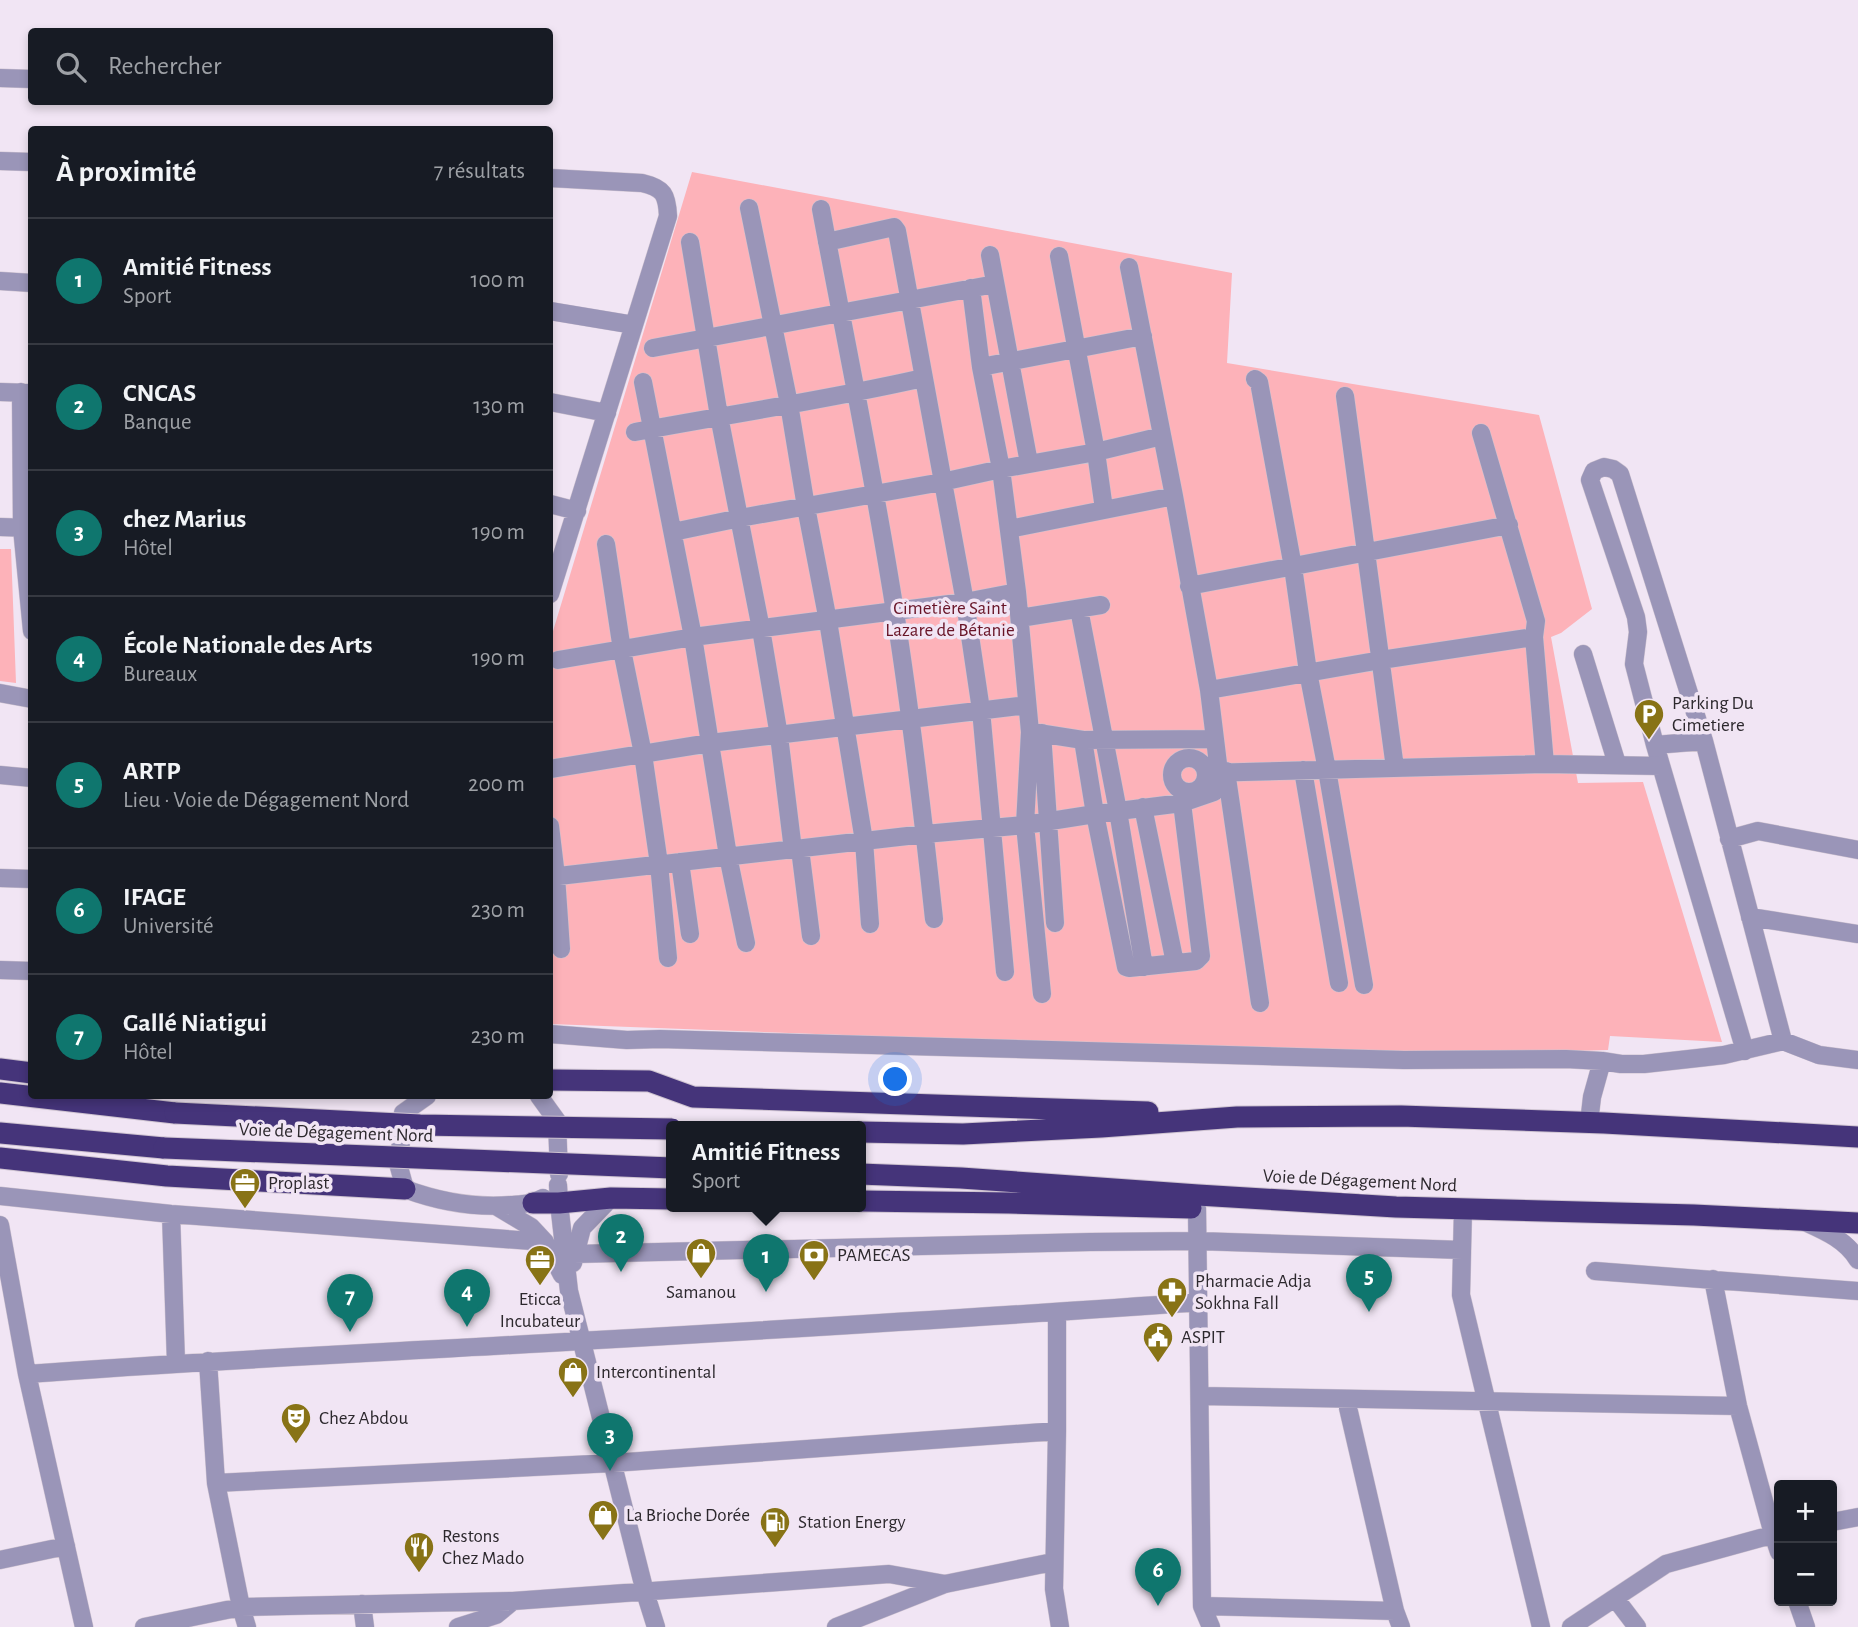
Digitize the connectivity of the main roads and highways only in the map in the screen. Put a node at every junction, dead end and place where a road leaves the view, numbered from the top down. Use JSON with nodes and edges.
{"nodes":[{"id":1,"x":0,"y":1069,"type":"edge"},
{"id":2,"x":28,"y":1072,"type":"edge"},
{"id":3,"x":553,"y":1080,"type":"edge"},
{"id":4,"x":0,"y":1093,"type":"edge"},
{"id":5,"x":28,"y":1096,"type":"edge"},
{"id":6,"x":52,"y":1099,"type":"edge"},
{"id":7,"x":1237,"y":1116,"type":"junction"},
{"id":8,"x":666,"y":1129,"type":"edge"},
{"id":9,"x":866,"y":1132,"type":"edge"},
{"id":10,"x":0,"y":1133,"type":"edge"},
{"id":11,"x":1858,"y":1137,"type":"edge"},
{"id":12,"x":0,"y":1158,"type":"edge"},
{"id":13,"x":666,"y":1168,"type":"edge"},
{"id":14,"x":866,"y":1174,"type":"edge"},
{"id":15,"x":405,"y":1189,"type":"road end"},
{"id":16,"x":666,"y":1199,"type":"edge"},
{"id":17,"x":866,"y":1201,"type":"edge"},
{"id":18,"x":1294,"y":1201,"type":"junction"},
{"id":19,"x":533,"y":1203,"type":"road end"},
{"id":20,"x":1858,"y":1223,"type":"edge"}],
"edges":[{"from":1,"to":2,"type":"highway"},
{"from":3,"to":7,"type":"highway"},
{"from":4,"to":5,"type":"highway","name":"Voie de Dégagement Nord","bridge":true},
{"from":6,"to":8,"type":"highway","name":"Voie de Dégagement Nord","bridge":true},
{"from":7,"to":9,"type":"highway"},
{"from":7,"to":11,"type":"highway"},
{"from":10,"to":13,"type":"highway","name":"Voie de Dégagement Nord","bridge":true},
{"from":12,"to":15,"type":"highway"},
{"from":14,"to":18,"type":"highway","name":"Voie de Dégagement Nord"},
{"from":16,"to":19,"type":"highway"},
{"from":17,"to":18,"type":"highway"},
{"from":18,"to":20,"type":"highway","name":"Voie de Dégagement Nord"}]}
